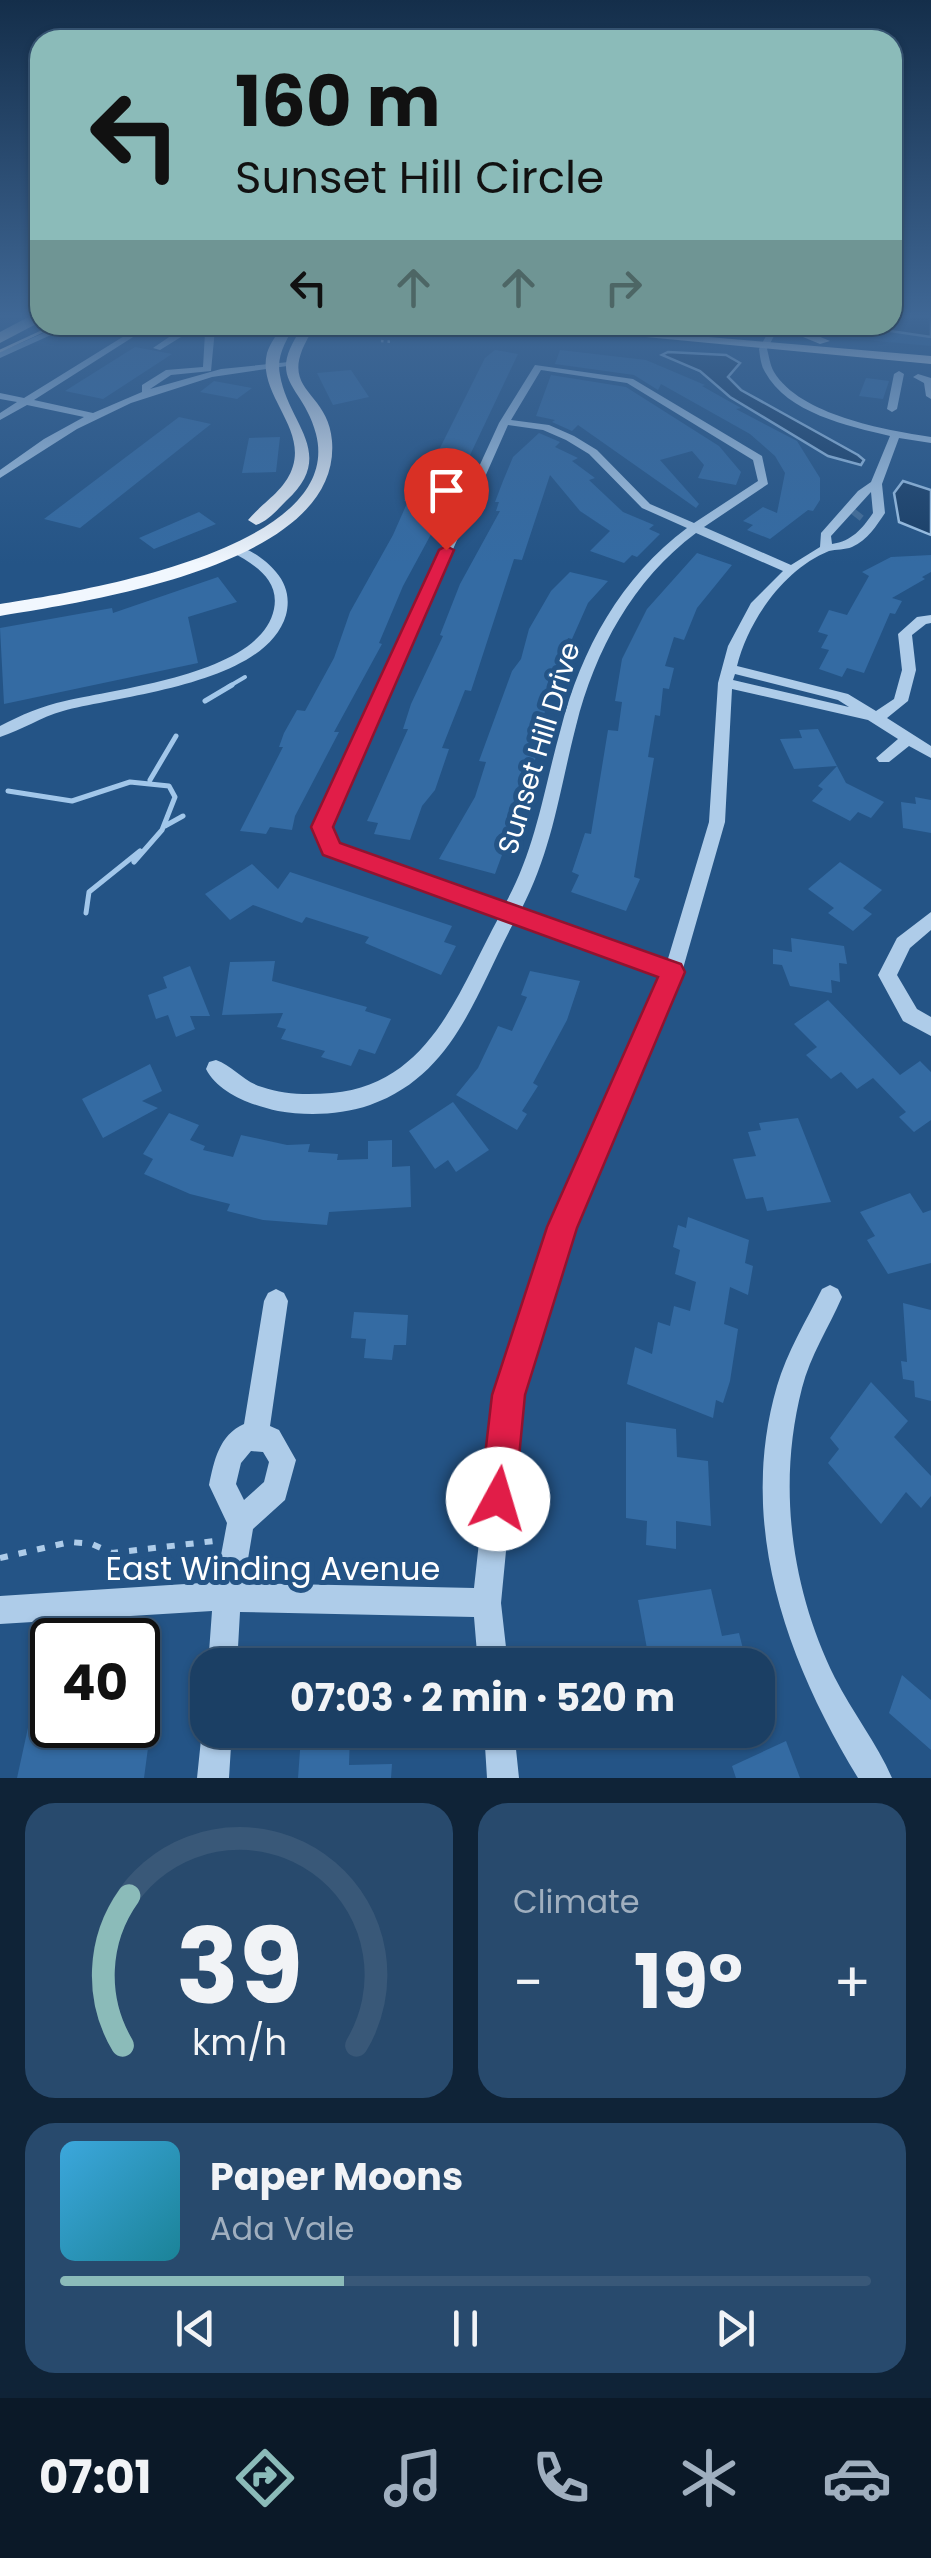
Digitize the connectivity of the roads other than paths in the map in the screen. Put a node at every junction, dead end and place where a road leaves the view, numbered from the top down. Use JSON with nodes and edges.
{"nodes":[{"id":1,"x":8,"y":398,"type":"edge"},
{"id":2,"x":31,"y":398,"type":"edge"},
{"id":3,"x":138,"y":398,"type":"edge"},
{"id":4,"x":290,"y":398,"type":"edge"},
{"id":5,"x":302,"y":398,"type":"edge"},
{"id":6,"x":519,"y":398,"type":"edge"},
{"id":7,"x":661,"y":398,"type":"edge"},
{"id":8,"x":798,"y":398,"type":"edge"},
{"id":9,"x":894,"y":398,"type":"edge"},
{"id":10,"x":25,"y":402,"type":"junction"},
{"id":11,"x":852,"y":406,"type":"dead end"},
{"id":12,"x":892,"y":409,"type":"dead end"},
{"id":13,"x":95,"y":416,"type":"junction"},
{"id":14,"x":0,"y":417,"type":"edge"},
{"id":15,"x":837,"y":418,"type":"junction"},
{"id":16,"x":505,"y":422,"type":"junction"},
{"id":17,"x":895,"y":435,"type":"junction"},
{"id":18,"x":931,"y":440,"type":"edge"},
{"id":19,"x":0,"y":456,"type":"edge"},
{"id":20,"x":18,"y":461,"type":"junction"},
{"id":21,"x":0,"y":474,"type":"edge"},
{"id":22,"x":876,"y":484,"type":"junction"},
{"id":23,"x":855,"y":513,"type":"junction"},
{"id":24,"x":879,"y":513,"type":"junction"},
{"id":25,"x":870,"y":526,"type":"junction"},
{"id":26,"x":698,"y":529,"type":"junction"},
{"id":27,"x":825,"y":545,"type":"junction"},
{"id":28,"x":236,"y":549,"type":"junction"},
{"id":29,"x":791,"y":570,"type":"junction"},
{"id":30,"x":0,"y":596,"type":"edge"},
{"id":31,"x":0,"y":610,"type":"edge"},
{"id":32,"x":931,"y":619,"type":"edge"},
{"id":33,"x":727,"y":676,"type":"junction"},
{"id":34,"x":876,"y":718,"type":"junction"},
{"id":35,"x":0,"y":732,"type":"edge"},
{"id":36,"x":908,"y":740,"type":"junction"},
{"id":37,"x":931,"y":753,"type":"edge"},
{"id":38,"x":884,"y":758,"type":"dead end"},
{"id":39,"x":510,"y":910,"type":"junction"},
{"id":40,"x":931,"y":919,"type":"edge"},
{"id":41,"x":673,"y":972,"type":"junction"},
{"id":42,"x":931,"y":1028,"type":"edge"},
{"id":43,"x":216,"y":1069,"type":"dead end"},
{"id":44,"x":830,"y":1297,"type":"dead end"},
{"id":45,"x":276,"y":1300,"type":"dead end"},
{"id":46,"x":255,"y":1437,"type":"junction"},
{"id":47,"x":240,"y":1529,"type":"junction"},
{"id":48,"x":227,"y":1597,"type":"junction"},
{"id":49,"x":487,"y":1604,"type":"junction"},
{"id":50,"x":0,"y":1610,"type":"edge"},
{"id":51,"x":223,"y":1648,"type":"edge"},
{"id":52,"x":491,"y":1648,"type":"edge"},
{"id":53,"x":216,"y":1748,"type":"edge"},
{"id":54,"x":500,"y":1748,"type":"edge"},
{"id":55,"x":213,"y":1778,"type":"edge"},
{"id":56,"x":503,"y":1778,"type":"edge"},
{"id":57,"x":876,"y":1778,"type":"edge"}],
"edges":[{"from":1,"to":10,"type":"street"},
{"from":2,"to":10,"type":"street"},
{"from":3,"to":13,"type":"street"},
{"from":4,"to":30,"type":"main road"},
{"from":5,"to":28,"type":"main road"},
{"from":6,"to":16,"type":"street","name":"Sunset Hill Drive"},
{"from":7,"to":26,"type":"street","name":"Sunset Hill Drive"},
{"from":8,"to":15,"type":"street"},
{"from":9,"to":12,"type":"street"},
{"from":10,"to":13,"type":"street"},
{"from":10,"to":14,"type":"street"},
{"from":11,"to":15,"type":"street"},
{"from":13,"to":20,"type":"street"},
{"from":15,"to":17,"type":"street"},
{"from":16,"to":26,"type":"street"},
{"from":16,"to":39,"type":"street"},
{"from":17,"to":18,"type":"street"},
{"from":17,"to":22,"type":"street"},
{"from":19,"to":20,"type":"street"},
{"from":20,"to":21,"type":"street"},
{"from":22,"to":23,"type":"street"},
{"from":22,"to":24,"type":"street"},
{"from":23,"to":24,"type":"street"},
{"from":23,"to":25,"type":"street"},
{"from":23,"to":27,"type":"street"},
{"from":24,"to":25,"type":"street"},
{"from":25,"to":27,"type":"street"},
{"from":26,"to":29,"type":"street"},
{"from":26,"to":39,"type":"street","name":"Sunset Hill Drive"},
{"from":27,"to":29,"type":"street"},
{"from":28,"to":31,"type":"main road"},
{"from":28,"to":35,"type":"street"},
{"from":29,"to":33,"type":"street"},
{"from":32,"to":34,"type":"street"},
{"from":33,"to":34,"type":"street"},
{"from":33,"to":41,"type":"street"},
{"from":34,"to":36,"type":"street"},
{"from":36,"to":37,"type":"street"},
{"from":36,"to":38,"type":"street"},
{"from":39,"to":41,"type":"street"},
{"from":39,"to":43,"type":"street","name":"Sunset Hill Drive"},
{"from":40,"to":42,"type":"street"},
{"from":41,"to":49,"type":"street"},
{"from":44,"to":57,"type":"street"},
{"from":45,"to":46,"type":"street"},
{"from":46,"to":47,"type":"street"},
{"from":46,"to":47,"type":"street"},
{"from":47,"to":48,"type":"street"},
{"from":48,"to":49,"type":"street","name":"East Winding Avenue"},
{"from":48,"to":50,"type":"street","name":"East Winding Avenue"},
{"from":48,"to":51,"type":"street"},
{"from":49,"to":52,"type":"street"},
{"from":53,"to":55,"type":"street"},
{"from":54,"to":56,"type":"street"}]}
